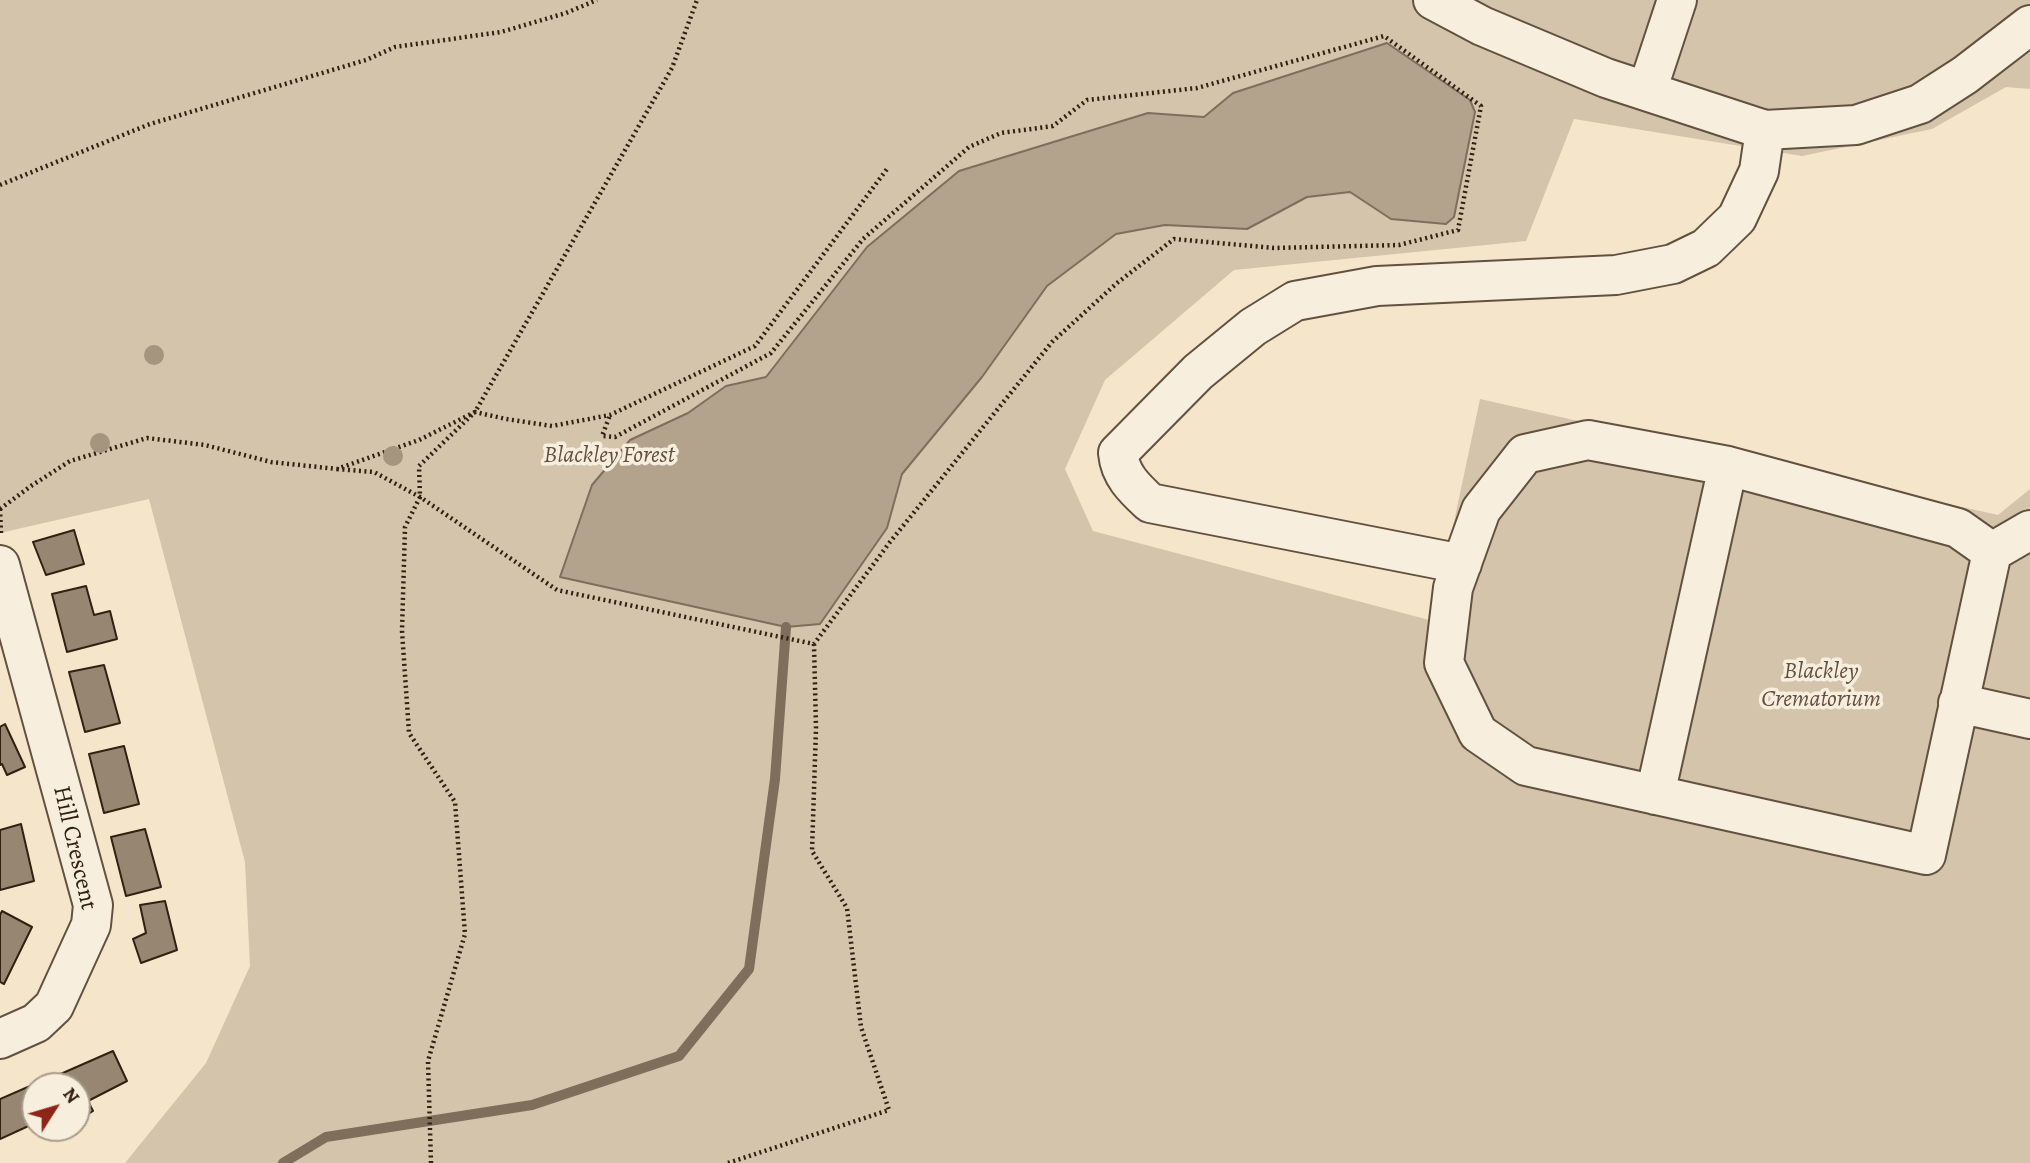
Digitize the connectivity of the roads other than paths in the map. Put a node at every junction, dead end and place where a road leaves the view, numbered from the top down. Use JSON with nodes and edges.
{"nodes":[{"id":1,"x":1433,"y":0,"type":"edge"},
{"id":2,"x":1677,"y":0,"type":"edge"},
{"id":3,"x":2030,"y":25,"type":"edge"},
{"id":4,"x":1647,"y":92,"type":"junction"},
{"id":5,"x":1765,"y":130,"type":"junction"},
{"id":6,"x":1728,"y":466,"type":"junction"},
{"id":7,"x":2030,"y":530,"type":"edge"},
{"id":8,"x":1992,"y":552,"type":"junction"},
{"id":9,"x":1462,"y":564,"type":"junction"},
{"id":10,"x":0,"y":565,"type":"edge"},
{"id":11,"x":13,"y":669,"type":"edge"},
{"id":12,"x":1958,"y":703,"type":"junction"},
{"id":13,"x":2030,"y":719,"type":"edge"},
{"id":14,"x":1655,"y":795,"type":"junction"},
{"id":15,"x":0,"y":1039,"type":"edge"}],
"edges":[{"from":1,"to":4,"type":"street"},
{"from":2,"to":4,"type":"street"},
{"from":3,"to":5,"type":"street"},
{"from":4,"to":5,"type":"street"},
{"from":5,"to":9,"type":"street"},
{"from":6,"to":8,"type":"street"},
{"from":6,"to":9,"type":"street"},
{"from":6,"to":14,"type":"street"},
{"from":7,"to":8,"type":"street"},
{"from":8,"to":12,"type":"street"},
{"from":9,"to":14,"type":"street"},
{"from":10,"to":11,"type":"street","name":"Hill Crescent"},
{"from":11,"to":15,"type":"street","name":"Hill Crescent"},
{"from":12,"to":13,"type":"street"},
{"from":12,"to":14,"type":"street"}]}
